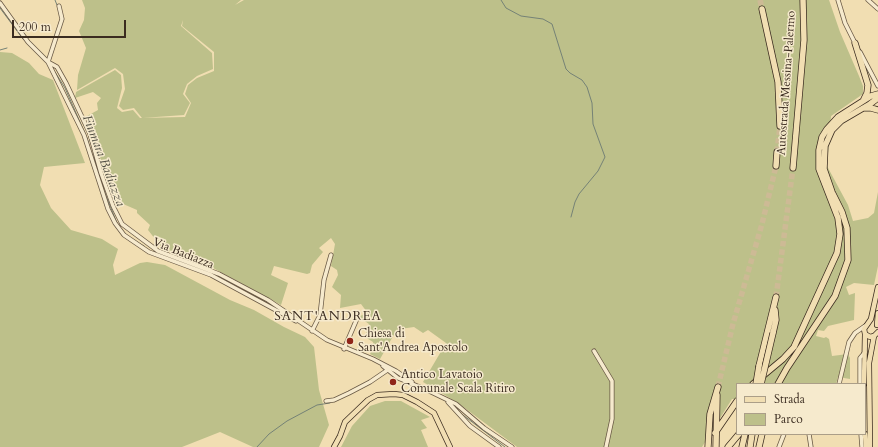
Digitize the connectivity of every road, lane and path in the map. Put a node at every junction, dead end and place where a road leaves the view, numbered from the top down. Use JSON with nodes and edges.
{"nodes":[{"id":1,"x":803,"y":0,"type":"edge"},
{"id":2,"x":838,"y":0,"type":"edge"},
{"id":3,"x":868,"y":0,"type":"edge"},
{"id":4,"x":0,"y":3,"type":"edge"},
{"id":5,"x":59,"y":6,"type":"dead end"},
{"id":6,"x":762,"y":9,"type":"tunnel mouth"},
{"id":7,"x":878,"y":9,"type":"edge"},
{"id":8,"x":855,"y":43,"type":"junction"},
{"id":9,"x":48,"y":62,"type":"junction"},
{"id":10,"x":878,"y":86,"type":"edge"},
{"id":11,"x":878,"y":94,"type":"edge"},
{"id":12,"x":878,"y":98,"type":"edge"},
{"id":13,"x":861,"y":106,"type":"junction"},
{"id":14,"x":878,"y":110,"type":"edge"},
{"id":15,"x":780,"y":126,"type":"tunnel mouth"},
{"id":16,"x":778,"y":152,"type":"tunnel mouth"},
{"id":17,"x":776,"y":166,"type":"tunnel mouth"},
{"id":18,"x":793,"y":168,"type":"tunnel mouth"},
{"id":19,"x":830,"y":193,"type":"junction"},
{"id":20,"x":152,"y":247,"type":"junction"},
{"id":21,"x":149,"y":252,"type":"junction"},
{"id":22,"x":331,"y":255,"type":"dead end"},
{"id":23,"x":878,"y":287,"type":"edge"},
{"id":24,"x":776,"y":300,"type":"tunnel mouth"},
{"id":25,"x":878,"y":313,"type":"edge"},
{"id":26,"x":773,"y":320,"type":"junction"},
{"id":27,"x":299,"y":322,"type":"junction"},
{"id":28,"x":356,"y":322,"type":"dead end"},
{"id":29,"x":866,"y":324,"type":"junction"},
{"id":30,"x":878,"y":326,"type":"edge"},
{"id":31,"x":312,"y":331,"type":"junction"},
{"id":32,"x":855,"y":333,"type":"junction"},
{"id":33,"x":865,"y":334,"type":"junction"},
{"id":34,"x":877,"y":334,"type":"edge"},
{"id":35,"x":344,"y":349,"type":"junction"},
{"id":36,"x":594,"y":351,"type":"dead end"},
{"id":37,"x":865,"y":351,"type":"junction"},
{"id":38,"x":389,"y":369,"type":"junction"},
{"id":39,"x":754,"y":383,"type":"edge"},
{"id":40,"x":755,"y":383,"type":"edge"},
{"id":41,"x":761,"y":383,"type":"edge"},
{"id":42,"x":779,"y":383,"type":"edge"},
{"id":43,"x":839,"y":383,"type":"edge"},
{"id":44,"x":860,"y":383,"type":"edge"},
{"id":45,"x":864,"y":383,"type":"edge"},
{"id":46,"x":718,"y":387,"type":"tunnel mouth"},
{"id":47,"x":715,"y":399,"type":"junction"},
{"id":48,"x":446,"y":400,"type":"junction"},
{"id":49,"x":326,"y":401,"type":"dead end"},
{"id":50,"x":736,"y":402,"type":"edge"},
{"id":51,"x":739,"y":435,"type":"edge"},
{"id":52,"x":745,"y":435,"type":"edge"},
{"id":53,"x":752,"y":435,"type":"edge"},
{"id":54,"x":762,"y":435,"type":"edge"},
{"id":55,"x":784,"y":435,"type":"edge"},
{"id":56,"x":809,"y":435,"type":"edge"},
{"id":57,"x":861,"y":435,"type":"edge"},
{"id":58,"x":865,"y":435,"type":"edge"},
{"id":59,"x":334,"y":447,"type":"edge"},
{"id":60,"x":450,"y":447,"type":"edge"},
{"id":61,"x":499,"y":447,"type":"edge"},
{"id":62,"x":512,"y":447,"type":"edge"},
{"id":63,"x":606,"y":447,"type":"edge"},
{"id":64,"x":707,"y":447,"type":"edge"},
{"id":65,"x":716,"y":447,"type":"edge"},
{"id":66,"x":728,"y":447,"type":"edge"},
{"id":67,"x":742,"y":447,"type":"edge"},
{"id":68,"x":750,"y":447,"type":"edge"},
{"id":69,"x":759,"y":447,"type":"edge"},
{"id":70,"x":779,"y":447,"type":"edge"},
{"id":71,"x":811,"y":447,"type":"edge"},
{"id":72,"x":862,"y":447,"type":"edge"},
{"id":73,"x":866,"y":447,"type":"edge"},
{"id":74,"x":870,"y":447,"type":"edge"}],
"edges":[{"from":1,"to":18,"type":"highway","name":"Autostrada Messina-Palermo"},
{"from":2,"to":8,"type":"street"},
{"from":3,"to":7,"type":"street"},
{"from":4,"to":9,"type":"street","name":"Via Badiazza"},
{"from":5,"to":9,"type":"street"},
{"from":6,"to":15,"type":"highway","name":"Autostrada Messina-Palermo"},
{"from":8,"to":10,"type":"street"},
{"from":8,"to":13,"type":"highway"},
{"from":9,"to":20,"type":"street","name":"Via Badiazza"},
{"from":9,"to":21,"type":"street","name":"Via Badiazza"},
{"from":11,"to":13,"type":"highway"},
{"from":12,"to":13,"type":"highway"},
{"from":13,"to":14,"type":"highway"},
{"from":13,"to":19,"type":"highway"},
{"from":16,"to":17,"type":"highway","name":"Autostrada Messina-Palermo"},
{"from":19,"to":40,"type":"highway"},
{"from":19,"to":42,"type":"highway"},
{"from":20,"to":21,"type":"street"},
{"from":20,"to":27,"type":"street","name":"Via Badiazza"},
{"from":21,"to":27,"type":"street","name":"Via Badiazza"},
{"from":22,"to":31,"type":"street"},
{"from":23,"to":29,"type":"main road"},
{"from":24,"to":26,"type":"highway"},
{"from":25,"to":30,"type":"main road"},
{"from":26,"to":39,"type":"highway","bridge":true},
{"from":26,"to":41,"type":"highway","bridge":true},
{"from":27,"to":31,"type":"street","name":"Via Badiazza"},
{"from":28,"to":35,"type":"street"},
{"from":29,"to":30,"type":"main road"},
{"from":29,"to":32,"type":"street"},
{"from":29,"to":33,"type":"main road"},
{"from":31,"to":35,"type":"street","name":"Via Badiazza"},
{"from":32,"to":33,"type":"street"},
{"from":32,"to":43,"type":"street"},
{"from":33,"to":34,"type":"main road"},
{"from":33,"to":37,"type":"main road"},
{"from":34,"to":74,"type":"main road"},
{"from":35,"to":38,"type":"street","name":"Via Badiazza"},
{"from":36,"to":63,"type":"street"},
{"from":37,"to":44,"type":"street"},
{"from":37,"to":45,"type":"main road"},
{"from":38,"to":48,"type":"street","name":"Via Badiazza"},
{"from":38,"to":49,"type":"street"},
{"from":46,"to":47,"type":"highway"},
{"from":47,"to":64,"type":"highway"},
{"from":47,"to":65,"type":"highway"},
{"from":48,"to":61,"type":"street"},
{"from":48,"to":62,"type":"street"},
{"from":50,"to":64,"type":"highway"},
{"from":51,"to":66,"type":"highway"},
{"from":52,"to":67,"type":"highway"},
{"from":53,"to":68,"type":"highway"},
{"from":54,"to":69,"type":"highway"},
{"from":55,"to":70,"type":"street"},
{"from":56,"to":71,"type":"street"},
{"from":57,"to":72,"type":"street"},
{"from":58,"to":73,"type":"main road"},
{"from":59,"to":60,"type":"main road"}]}
